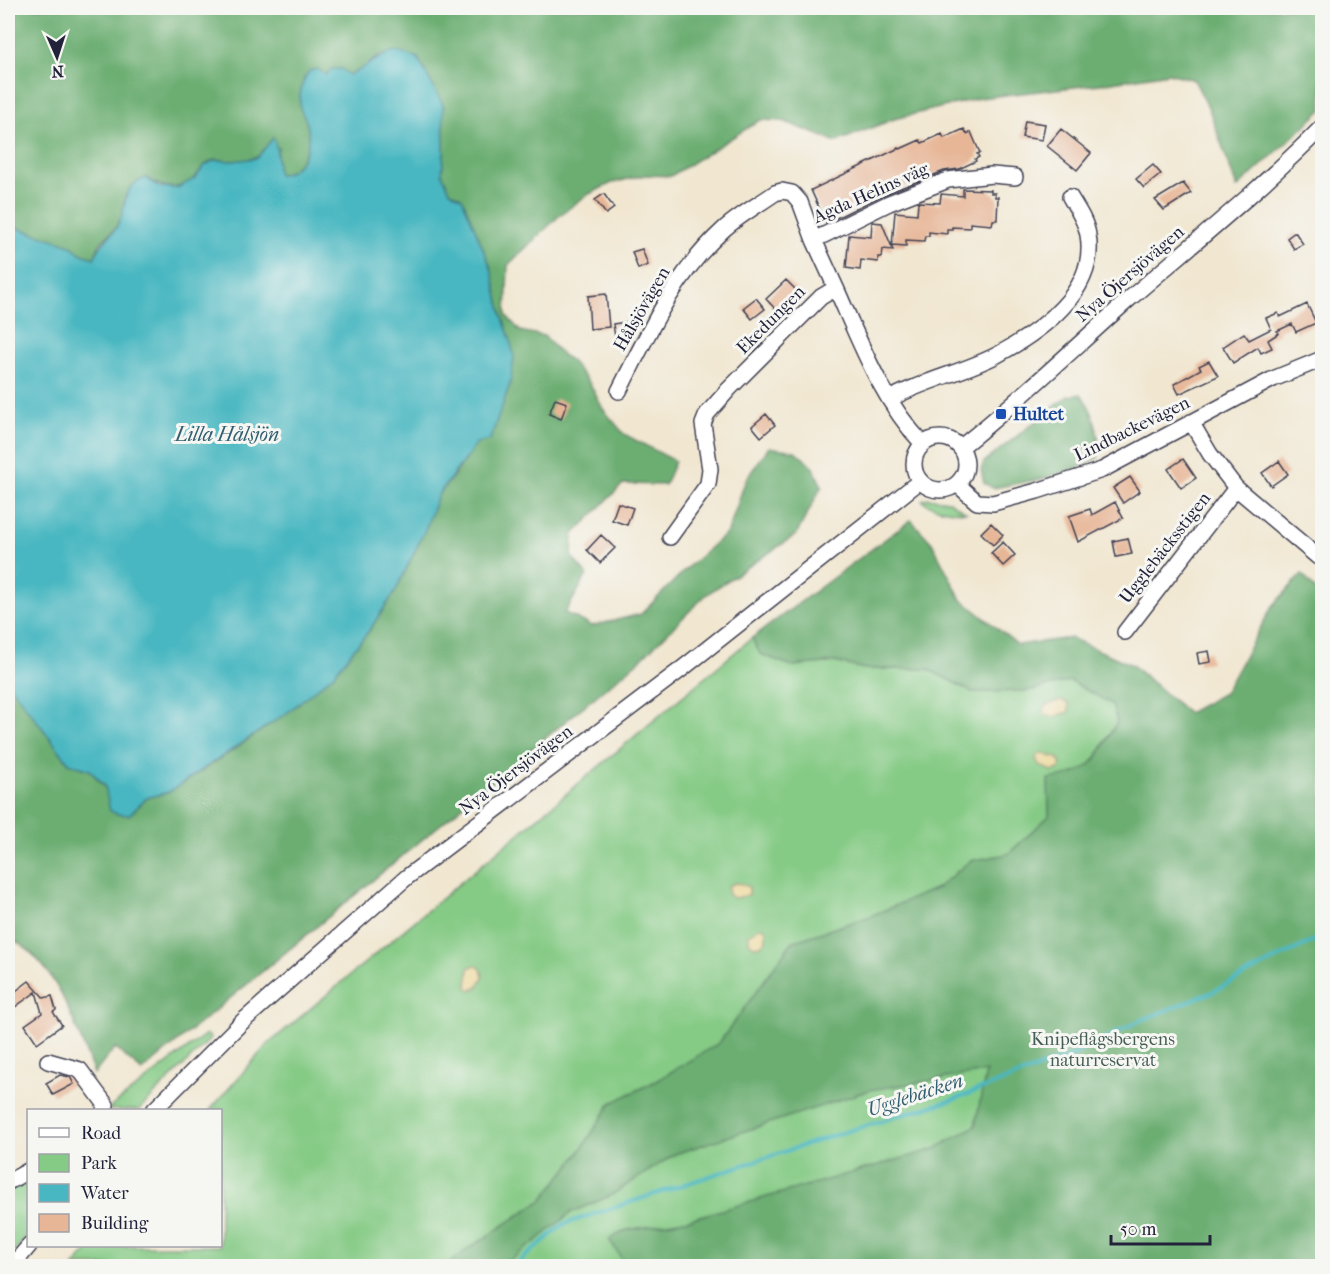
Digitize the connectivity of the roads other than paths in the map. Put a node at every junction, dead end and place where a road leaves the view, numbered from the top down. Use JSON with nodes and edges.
{"nodes":[{"id":1,"x":1323,"y":128,"type":"edge"},
{"id":2,"x":1015,"y":177,"type":"dead end"},
{"id":3,"x":1070,"y":197,"type":"dead end"},
{"id":4,"x":814,"y":240,"type":"junction"},
{"id":5,"x":836,"y":288,"type":"junction"},
{"id":6,"x":1323,"y":359,"type":"edge"},
{"id":7,"x":619,"y":391,"type":"dead end"},
{"id":8,"x":890,"y":399,"type":"junction"},
{"id":9,"x":1191,"y":422,"type":"junction"},
{"id":10,"x":923,"y":444,"type":"junction"},
{"id":11,"x":960,"y":447,"type":"junction"},
{"id":12,"x":920,"y":481,"type":"junction"},
{"id":13,"x":957,"y":484,"type":"junction"},
{"id":14,"x":1236,"y":488,"type":"junction"},
{"id":15,"x":670,"y":537,"type":"dead end"},
{"id":16,"x":1318,"y":557,"type":"dead end"},
{"id":17,"x":1125,"y":632,"type":"dead end"},
{"id":18,"x":48,"y":1061,"type":"dead end"},
{"id":19,"x":104,"y":1109,"type":"edge"},
{"id":20,"x":155,"y":1109,"type":"edge"},
{"id":21,"x":27,"y":1172,"type":"edge"},
{"id":22,"x":8,"y":1182,"type":"edge"},
{"id":23,"x":27,"y":1247,"type":"edge"},
{"id":24,"x":12,"y":1266,"type":"edge"}],
"edges":[{"from":1,"to":11,"type":"street","name":"Nya Öjersjövägen"},
{"from":2,"to":4,"type":"street","name":"Agda Helins väg"},
{"from":3,"to":8,"type":"street"},
{"from":4,"to":5,"type":"street"},
{"from":4,"to":7,"type":"street","name":"Hålsjövägen"},
{"from":5,"to":8,"type":"street"},
{"from":5,"to":15,"type":"street","name":"Ekedungen"},
{"from":6,"to":9,"type":"street","name":"Lindbackevägen"},
{"from":8,"to":10,"type":"street"},
{"from":9,"to":13,"type":"street","name":"Lindbackevägen"},
{"from":9,"to":14,"type":"street"},
{"from":10,"to":11,"type":"street"},
{"from":10,"to":12,"type":"street"},
{"from":11,"to":13,"type":"street"},
{"from":12,"to":13,"type":"street"},
{"from":12,"to":20,"type":"street","name":"Nya Öjersjövägen"},
{"from":14,"to":16,"type":"street"},
{"from":14,"to":17,"type":"street","name":"Ugglebäcksstigen"},
{"from":18,"to":19,"type":"street"},
{"from":21,"to":22,"type":"street"},
{"from":23,"to":24,"type":"street"}]}
